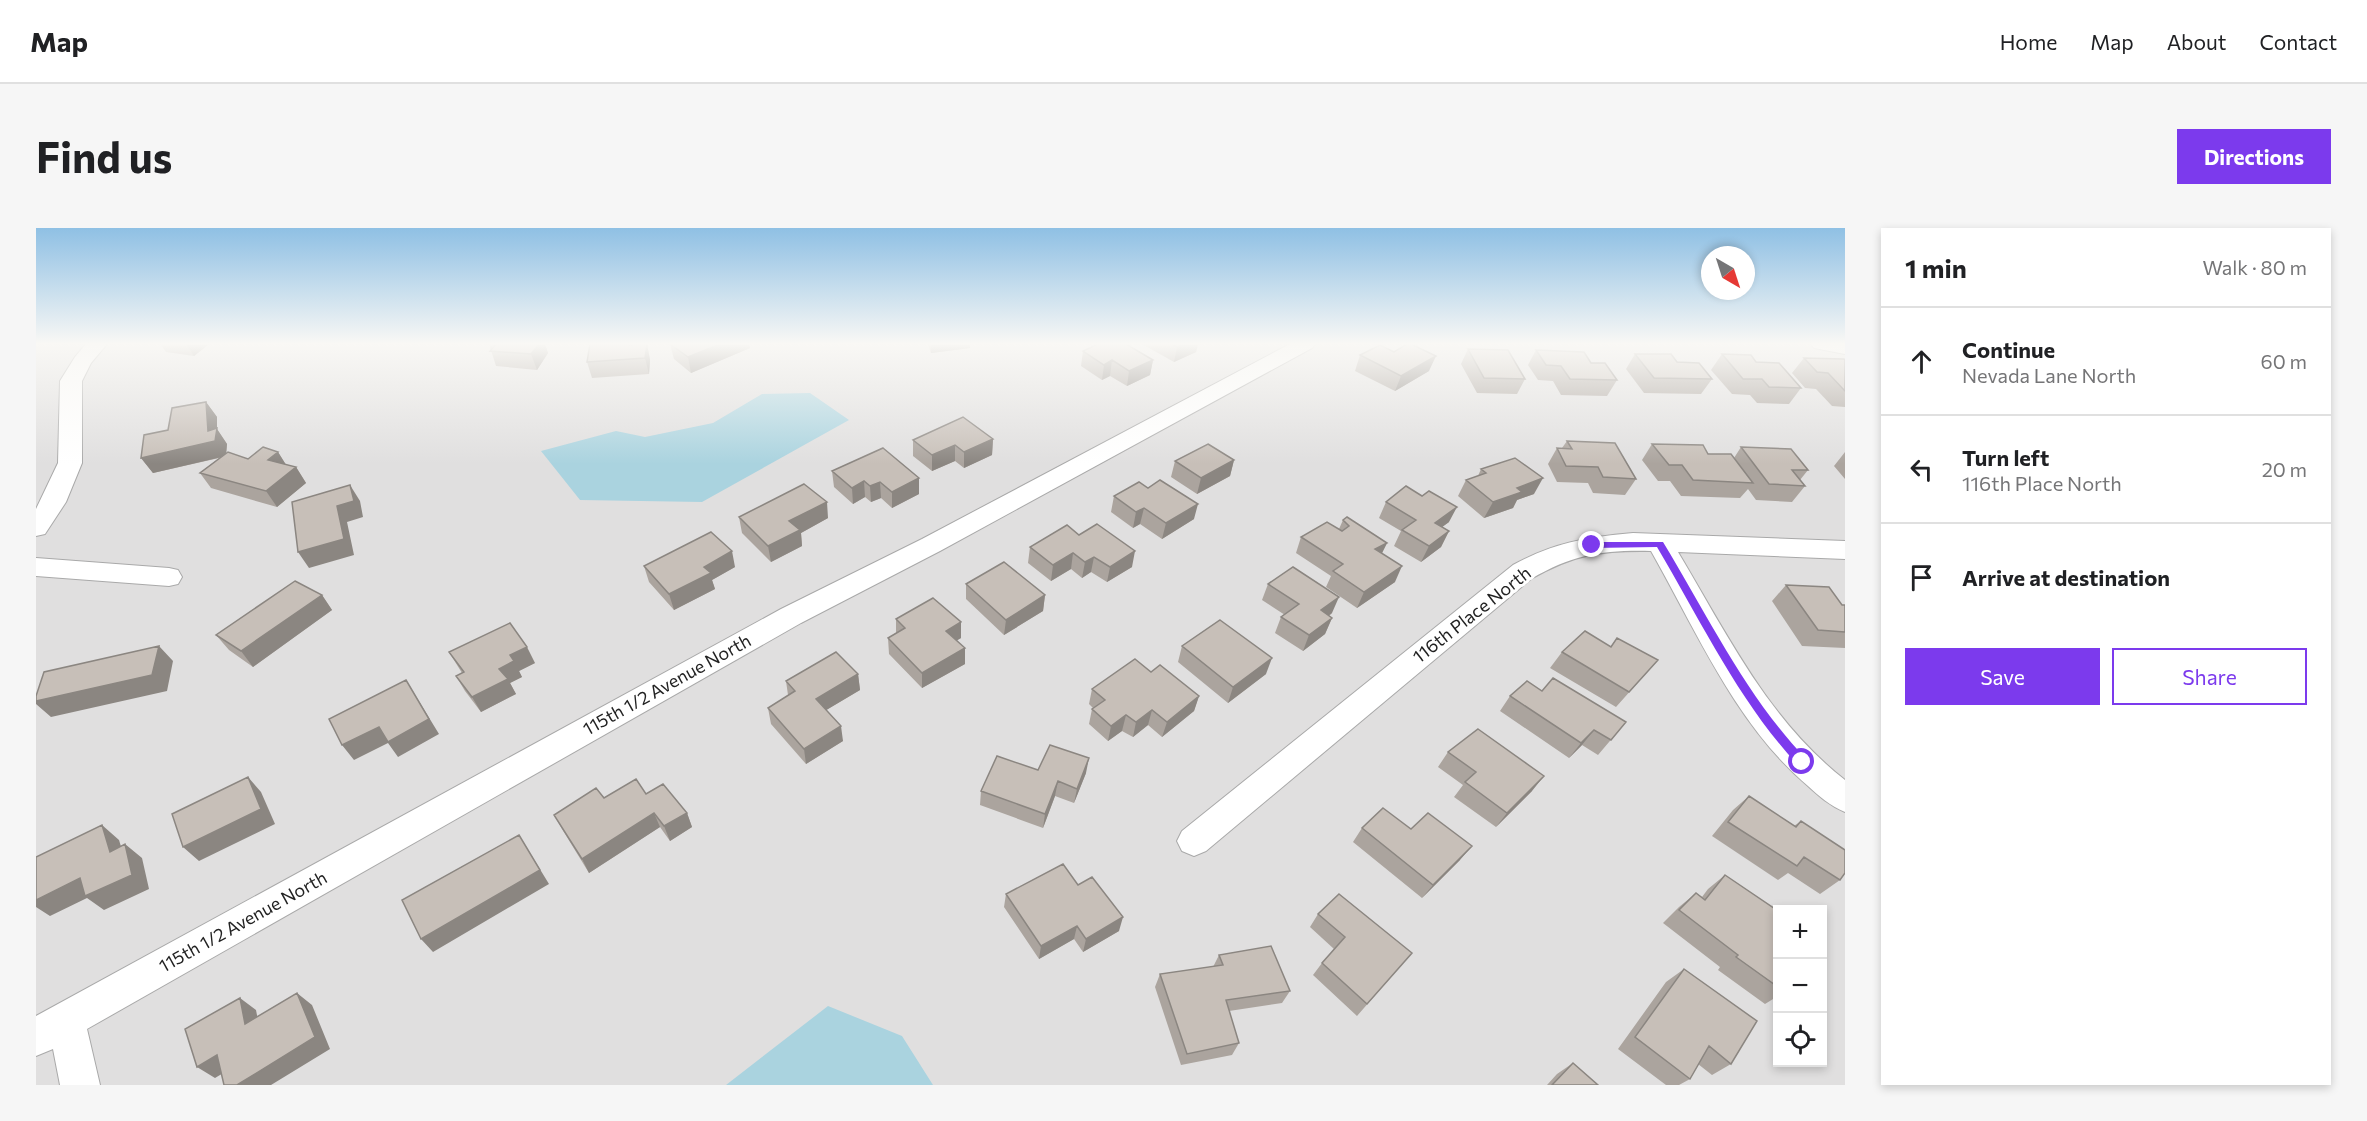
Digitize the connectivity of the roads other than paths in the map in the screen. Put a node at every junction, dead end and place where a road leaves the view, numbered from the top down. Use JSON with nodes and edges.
{"nodes":[{"id":1,"x":71,"y":384,"type":"edge"},
{"id":2,"x":1231,"y":384,"type":"edge"},
{"id":3,"x":36,"y":528,"type":"edge"},
{"id":4,"x":1660,"y":544,"type":"junction"},
{"id":5,"x":1845,"y":550,"type":"edge"},
{"id":6,"x":36,"y":567,"type":"edge"},
{"id":7,"x":169,"y":577,"type":"dead end"},
{"id":8,"x":1845,"y":798,"type":"edge"},
{"id":9,"x":1194,"y":841,"type":"dead end"},
{"id":10,"x":51,"y":1029,"type":"edge"},
{"id":11,"x":80,"y":1085,"type":"edge"}],
"edges":[{"from":1,"to":3,"type":"street"},
{"from":2,"to":10,"type":"street","name":"115th 1/2 Avenue North"},
{"from":4,"to":5,"type":"street","name":"116th Place North"},
{"from":4,"to":8,"type":"street"},
{"from":4,"to":9,"type":"street","name":"116th Place North"},
{"from":6,"to":7,"type":"street"},
{"from":10,"to":11,"type":"street"}]}
